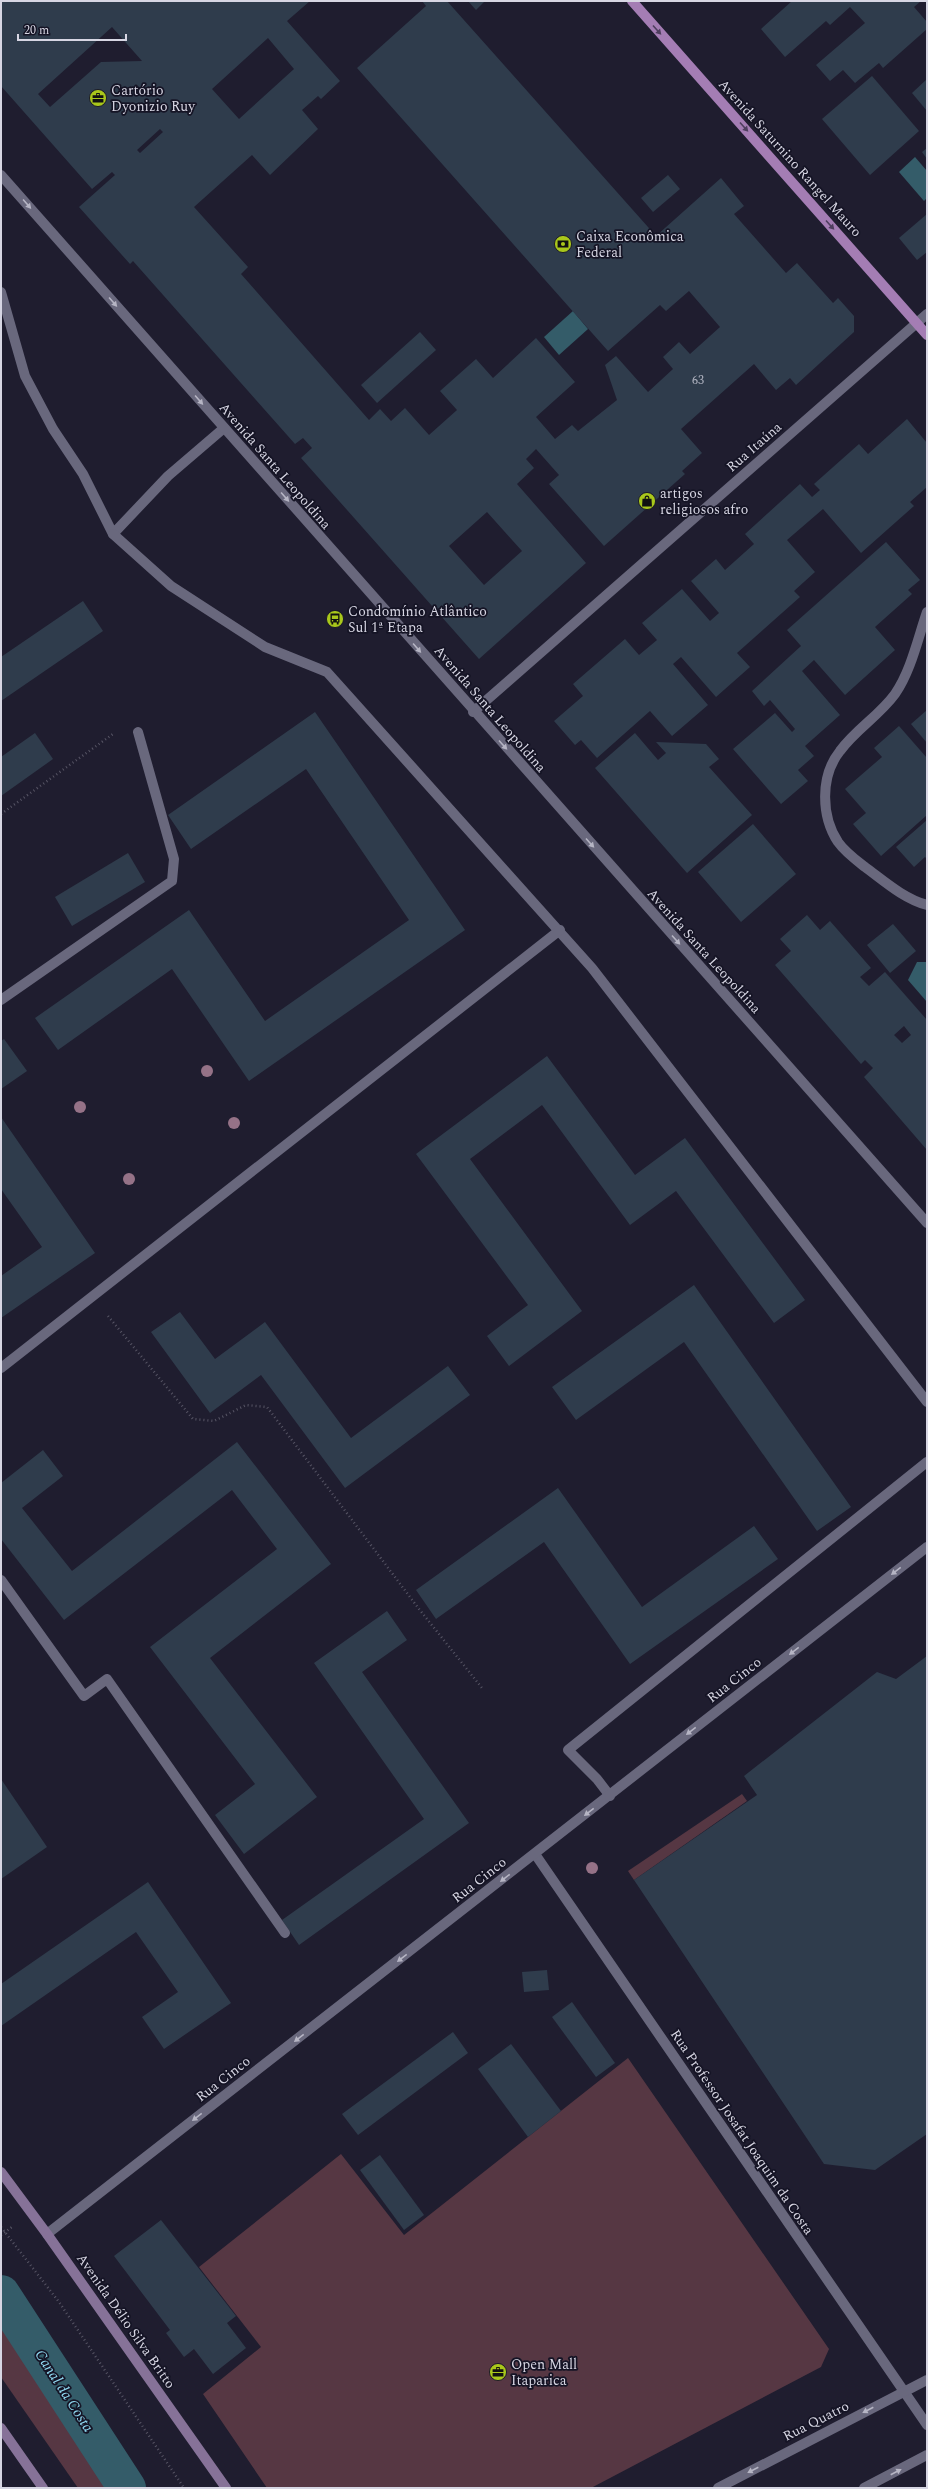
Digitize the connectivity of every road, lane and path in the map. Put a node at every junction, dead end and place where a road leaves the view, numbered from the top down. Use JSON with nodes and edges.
{"nodes":[{"id":1,"x":632,"y":1,"type":"edge"},
{"id":2,"x":1,"y":175,"type":"edge"},
{"id":3,"x":1,"y":292,"type":"edge"},
{"id":4,"x":927,"y":314,"type":"edge"},
{"id":5,"x":917,"y":323,"type":"junction"},
{"id":6,"x":927,"y":335,"type":"edge"},
{"id":7,"x":224,"y":428,"type":"junction"},
{"id":8,"x":113,"y":534,"type":"junction"},
{"id":9,"x":927,"y":612,"type":"edge"},
{"id":10,"x":473,"y":712,"type":"junction"},
{"id":11,"x":118,"y":731,"type":"dead end"},
{"id":12,"x":138,"y":732,"type":"dead end"},
{"id":13,"x":1,"y":814,"type":"edge"},
{"id":14,"x":927,"y":905,"type":"edge"},
{"id":15,"x":560,"y":930,"type":"junction"},
{"id":16,"x":1,"y":1000,"type":"edge"},
{"id":17,"x":927,"y":1223,"type":"edge"},
{"id":18,"x":92,"y":1296,"type":"junction"},
{"id":19,"x":1,"y":1368,"type":"edge"},
{"id":20,"x":927,"y":1402,"type":"edge"},
{"id":21,"x":927,"y":1462,"type":"edge"},
{"id":22,"x":927,"y":1547,"type":"edge"},
{"id":23,"x":1,"y":1580,"type":"edge"},
{"id":24,"x":482,"y":1688,"type":"dead end"},
{"id":25,"x":610,"y":1796,"type":"junction"},
{"id":26,"x":536,"y":1854,"type":"junction"},
{"id":27,"x":285,"y":1933,"type":"dead end"},
{"id":28,"x":1,"y":2172,"type":"edge"},
{"id":29,"x":1,"y":2227,"type":"edge"},
{"id":30,"x":48,"y":2234,"type":"junction"},
{"id":31,"x":927,"y":2380,"type":"edge"},
{"id":32,"x":903,"y":2392,"type":"junction"},
{"id":33,"x":927,"y":2425,"type":"edge"},
{"id":34,"x":1,"y":2428,"type":"edge"},
{"id":35,"x":927,"y":2455,"type":"edge"},
{"id":36,"x":43,"y":2488,"type":"edge"},
{"id":37,"x":184,"y":2488,"type":"edge"},
{"id":38,"x":226,"y":2488,"type":"edge"},
{"id":39,"x":718,"y":2488,"type":"edge"},
{"id":40,"x":864,"y":2488,"type":"edge"}],
"edges":[{"from":1,"to":5,"type":"main road","name":"Avenida Saturnino Rangel Mauro","one_way":true},
{"from":2,"to":7,"type":"street","name":"Avenida Santa Leopoldina","one_way":true},
{"from":3,"to":8,"type":"street"},
{"from":4,"to":5,"type":"street","name":"Rua Itaúna"},
{"from":5,"to":6,"type":"main road","name":"Avenida Saturnino Rangel Mauro"},
{"from":5,"to":10,"type":"street","name":"Rua Itaúna"},
{"from":7,"to":8,"type":"street"},
{"from":7,"to":10,"type":"street","name":"Avenida Santa Leopoldina","one_way":true},
{"from":8,"to":15,"type":"street"},
{"from":9,"to":14,"type":"street"},
{"from":10,"to":17,"type":"street","name":"Avenida Santa Leopoldina","one_way":true},
{"from":11,"to":13,"type":"path"},
{"from":12,"to":16,"type":"street"},
{"from":15,"to":18,"type":"street"},
{"from":15,"to":20,"type":"street"},
{"from":18,"to":19,"type":"street"},
{"from":18,"to":24,"type":"path"},
{"from":21,"to":25,"type":"street"},
{"from":22,"to":25,"type":"street","name":"Rua Cinco","one_way":true},
{"from":23,"to":27,"type":"street"},
{"from":25,"to":26,"type":"street","name":"Rua Cinco","one_way":true},
{"from":26,"to":30,"type":"street","name":"Rua Cinco","one_way":true},
{"from":26,"to":32,"type":"street","name":"Rua Professor Josafat Joaquim da Costa"},
{"from":28,"to":30,"type":"main road","name":"Avenida Délio Silva Britto"},
{"from":29,"to":37,"type":"path"},
{"from":30,"to":38,"type":"main road","name":"Avenida Délio Silva Britto"},
{"from":31,"to":32,"type":"street","name":"Rua Quatro"},
{"from":32,"to":33,"type":"street","name":"Rua Professor Josafat Joaquim da Costa"},
{"from":32,"to":39,"type":"street","name":"Rua Quatro","one_way":true},
{"from":34,"to":36,"type":"main road"},
{"from":40,"to":35,"type":"street","one_way":true}]}
